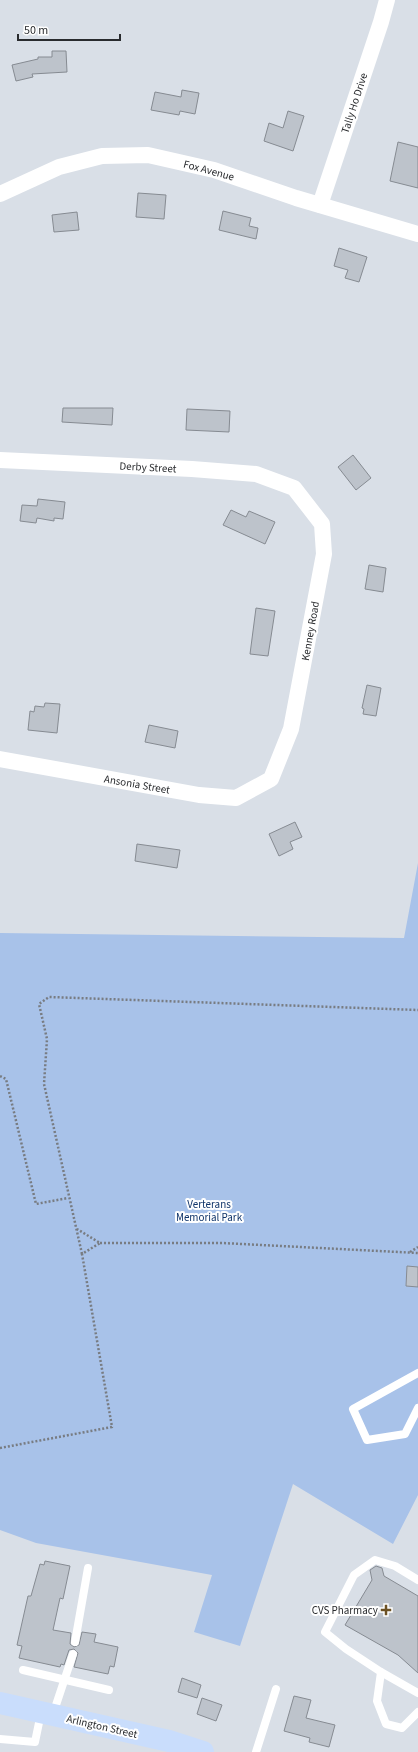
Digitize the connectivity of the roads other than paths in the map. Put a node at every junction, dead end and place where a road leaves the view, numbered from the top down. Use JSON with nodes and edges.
{"nodes":[{"id":1,"x":387,"y":0,"type":"edge"},
{"id":2,"x":0,"y":194,"type":"edge"},
{"id":3,"x":320,"y":205,"type":"junction"},
{"id":4,"x":418,"y":234,"type":"edge"},
{"id":5,"x":0,"y":460,"type":"edge"},
{"id":6,"x":294,"y":488,"type":"joint"},
{"id":7,"x":0,"y":759,"type":"edge"},
{"id":8,"x":271,"y":779,"type":"joint"},
{"id":9,"x":418,"y":1373,"type":"edge"},
{"id":10,"x":418,"y":1408,"type":"edge"},
{"id":11,"x":88,"y":1568,"type":"dead end"},
{"id":12,"x":418,"y":1580,"type":"edge"},
{"id":13,"x":75,"y":1642,"type":"dead end"},
{"id":14,"x":73,"y":1654,"type":"dead end"},
{"id":15,"x":23,"y":1670,"type":"dead end"},
{"id":16,"x":381,"y":1672,"type":"junction"},
{"id":17,"x":64,"y":1680,"type":"junction"},
{"id":18,"x":276,"y":1689,"type":"dead end"},
{"id":19,"x":109,"y":1690,"type":"dead end"},
{"id":20,"x":418,"y":1693,"type":"edge"},
{"id":21,"x":0,"y":1703,"type":"edge"},
{"id":22,"x":418,"y":1712,"type":"edge"},
{"id":23,"x":47,"y":1714,"type":"junction"},
{"id":24,"x":0,"y":1739,"type":"edge"},
{"id":25,"x":203,"y":1752,"type":"edge"},
{"id":26,"x":256,"y":1752,"type":"edge"}],
"edges":[{"from":1,"to":3,"type":"street","name":"Tally Ho Drive"},
{"from":2,"to":3,"type":"street","name":"Fox Avenue"},
{"from":3,"to":4,"type":"street","name":"Fox Avenue"},
{"from":5,"to":6,"type":"street","name":"Derby Street"},
{"from":6,"to":8,"type":"street","name":"Kenney Road"},
{"from":7,"to":8,"type":"street","name":"Ansonia Street"},
{"from":9,"to":10,"type":"lane"},
{"from":11,"to":13,"type":"lane"},
{"from":12,"to":16,"type":"lane"},
{"from":14,"to":17,"type":"lane"},
{"from":15,"to":17,"type":"lane"},
{"from":16,"to":20,"type":"lane"},
{"from":16,"to":22,"type":"lane"},
{"from":17,"to":19,"type":"lane"},
{"from":17,"to":23,"type":"lane"},
{"from":18,"to":26,"type":"lane"},
{"from":21,"to":23,"type":"main road","name":"Arlington Street"},
{"from":23,"to":24,"type":"lane"},
{"from":23,"to":25,"type":"main road","name":"Arlington Street"}]}
